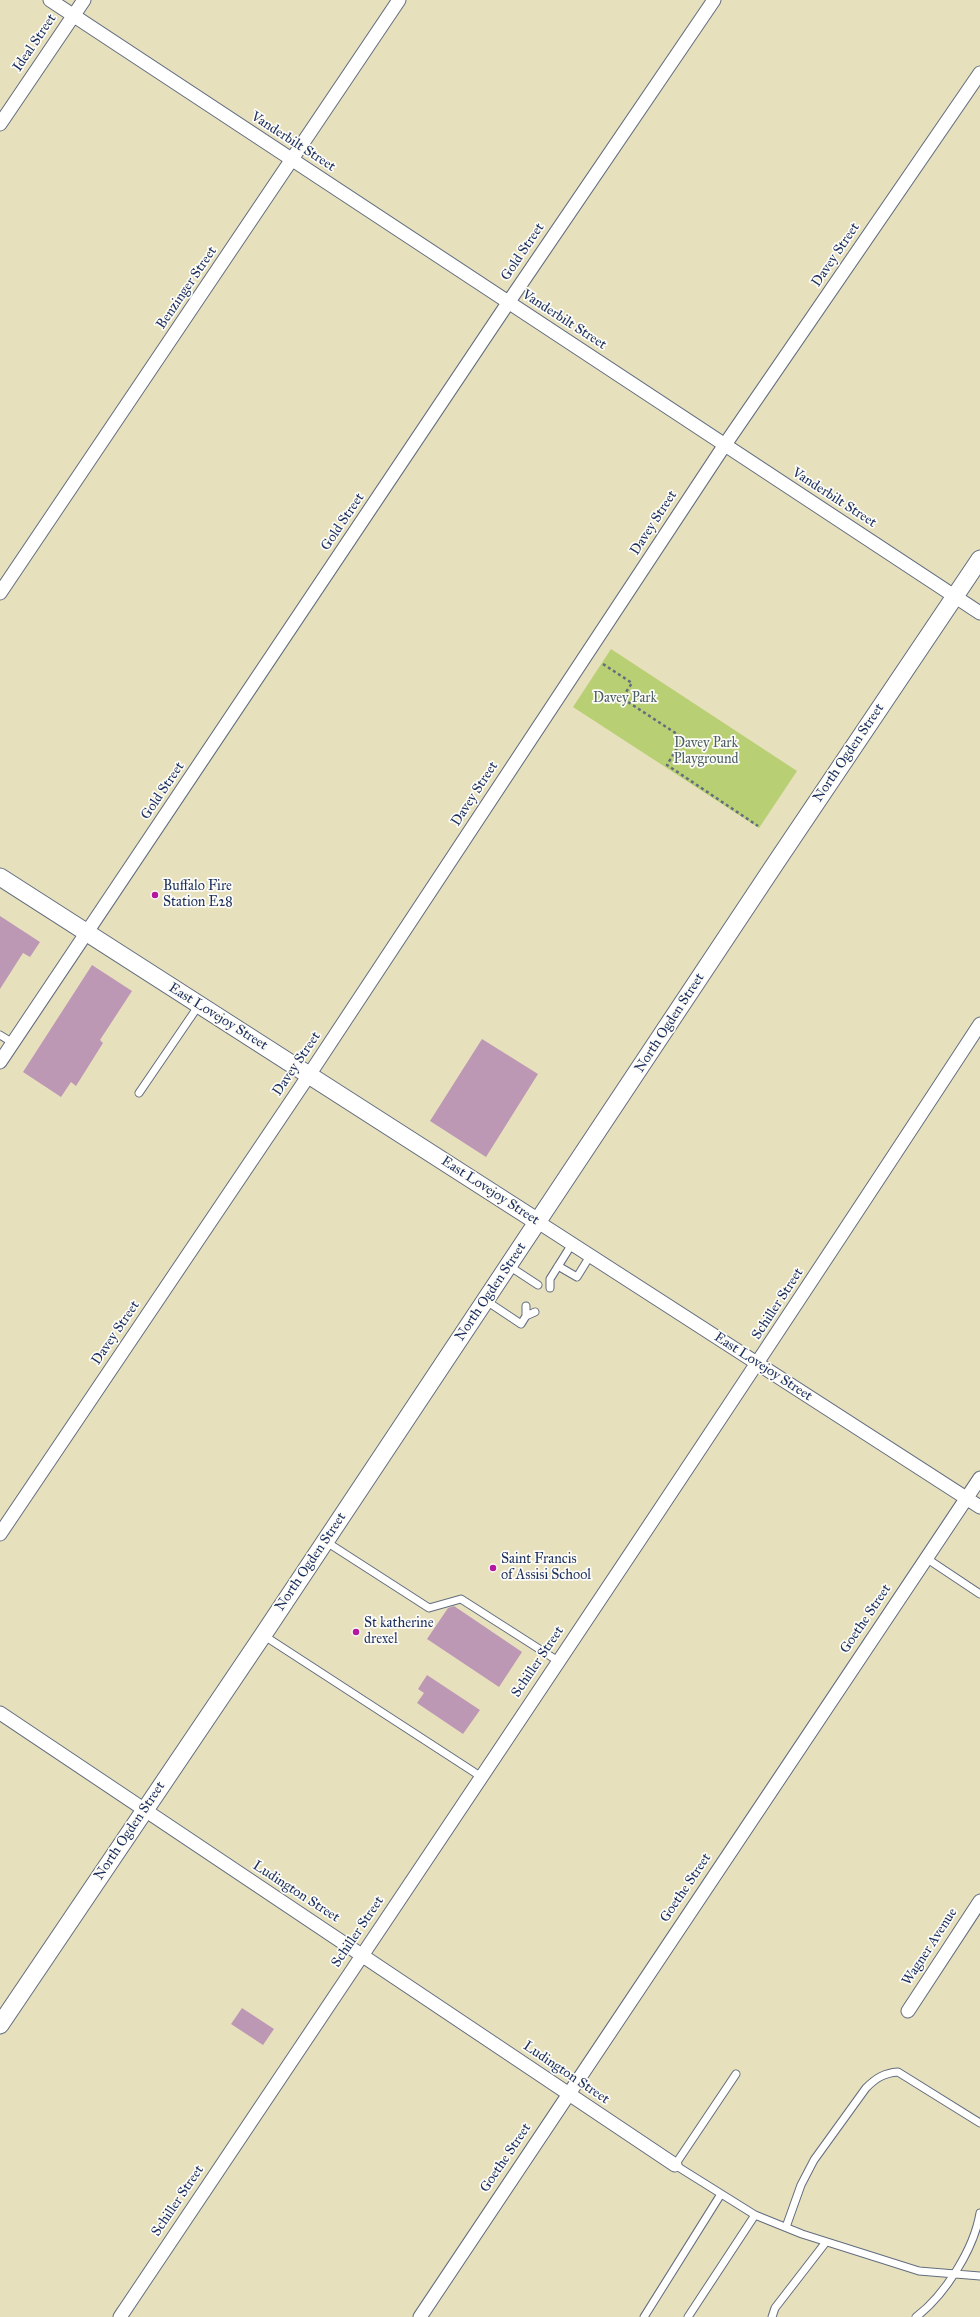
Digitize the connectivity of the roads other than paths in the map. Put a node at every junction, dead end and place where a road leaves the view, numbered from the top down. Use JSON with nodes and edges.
{"nodes":[{"id":1,"x":50,"y":0,"type":"edge"},
{"id":2,"x":84,"y":0,"type":"edge"},
{"id":3,"x":399,"y":0,"type":"edge"},
{"id":4,"x":714,"y":0,"type":"edge"},
{"id":5,"x":73,"y":15,"type":"junction"},
{"id":6,"x":980,"y":73,"type":"edge"},
{"id":7,"x":0,"y":124,"type":"edge"},
{"id":8,"x":292,"y":160,"type":"junction"},
{"id":9,"x":508,"y":303,"type":"junction"},
{"id":10,"x":724,"y":446,"type":"junction"},
{"id":11,"x":980,"y":560,"type":"edge"},
{"id":12,"x":0,"y":593,"type":"edge"},
{"id":13,"x":955,"y":596,"type":"junction"},
{"id":14,"x":980,"y":613,"type":"edge"},
{"id":15,"x":0,"y":877,"type":"edge"},
{"id":16,"x":87,"y":933,"type":"junction"},
{"id":17,"x":199,"y":1005,"type":"junction"},
{"id":18,"x":980,"y":1024,"type":"edge"},
{"id":19,"x":0,"y":1035,"type":"edge"},
{"id":20,"x":13,"y":1043,"type":"junction"},
{"id":21,"x":0,"y":1062,"type":"edge"},
{"id":22,"x":309,"y":1075,"type":"junction"},
{"id":23,"x":139,"y":1093,"type":"dead end"},
{"id":24,"x":538,"y":1222,"type":"junction"},
{"id":25,"x":572,"y":1244,"type":"junction"},
{"id":26,"x":590,"y":1256,"type":"junction"},
{"id":27,"x":508,"y":1266,"type":"junction"},
{"id":28,"x":558,"y":1266,"type":"junction"},
{"id":29,"x":550,"y":1279,"type":"junction"},
{"id":30,"x":550,"y":1288,"type":"dead end"},
{"id":31,"x":485,"y":1300,"type":"junction"},
{"id":32,"x":526,"y":1306,"type":"dead end"},
{"id":33,"x":535,"y":1312,"type":"dead end"},
{"id":34,"x":526,"y":1316,"type":"junction"},
{"id":35,"x":758,"y":1364,"type":"junction"},
{"id":36,"x":980,"y":1478,"type":"edge"},
{"id":37,"x":966,"y":1498,"type":"junction"},
{"id":38,"x":980,"y":1508,"type":"edge"},
{"id":39,"x":4,"y":1519,"type":"edge"},
{"id":40,"x":0,"y":1534,"type":"edge"},
{"id":41,"x":325,"y":1541,"type":"junction"},
{"id":42,"x":926,"y":1558,"type":"junction"},
{"id":43,"x":980,"y":1594,"type":"edge"},
{"id":44,"x":263,"y":1635,"type":"junction"},
{"id":45,"x":558,"y":1661,"type":"junction"},
{"id":46,"x":0,"y":1713,"type":"edge"},
{"id":47,"x":480,"y":1776,"type":"junction"},
{"id":48,"x":143,"y":1810,"type":"junction"},
{"id":49,"x":980,"y":1901,"type":"edge"},
{"id":50,"x":362,"y":1955,"type":"junction"},
{"id":51,"x":908,"y":2010,"type":"dead end"},
{"id":52,"x":0,"y":2024,"type":"edge"},
{"id":53,"x":736,"y":2074,"type":"dead end"},
{"id":54,"x":568,"y":2094,"type":"junction"},
{"id":55,"x":980,"y":2123,"type":"edge"},
{"id":56,"x":675,"y":2165,"type":"junction"},
{"id":57,"x":721,"y":2194,"type":"junction"},
{"id":58,"x":980,"y":2213,"type":"edge"},
{"id":59,"x":755,"y":2215,"type":"junction"},
{"id":60,"x":786,"y":2227,"type":"junction"},
{"id":61,"x":826,"y":2242,"type":"junction"},
{"id":62,"x":952,"y":2275,"type":"junction"},
{"id":63,"x":980,"y":2276,"type":"edge"},
{"id":64,"x":120,"y":2317,"type":"edge"},
{"id":65,"x":420,"y":2317,"type":"edge"},
{"id":66,"x":644,"y":2317,"type":"edge"},
{"id":67,"x":688,"y":2317,"type":"edge"},
{"id":68,"x":772,"y":2317,"type":"edge"},
{"id":69,"x":916,"y":2317,"type":"edge"}],
"edges":[{"from":1,"to":5,"type":"street","name":"Vanderbilt Street"},
{"from":2,"to":5,"type":"street","name":"Ideal Street"},
{"from":3,"to":8,"type":"street","name":"Benzinger Street"},
{"from":4,"to":9,"type":"street","name":"Gold Street"},
{"from":5,"to":7,"type":"street","name":"Ideal Street"},
{"from":5,"to":8,"type":"street","name":"Vanderbilt Street"},
{"from":6,"to":10,"type":"street","name":"Davey Street"},
{"from":8,"to":9,"type":"street","name":"Vanderbilt Street"},
{"from":8,"to":12,"type":"street","name":"Benzinger Street"},
{"from":9,"to":10,"type":"street","name":"Vanderbilt Street"},
{"from":9,"to":16,"type":"street","name":"Gold Street"},
{"from":10,"to":13,"type":"street","name":"Vanderbilt Street"},
{"from":10,"to":22,"type":"street","name":"Davey Street"},
{"from":11,"to":13,"type":"street","name":"North Ogden Street"},
{"from":13,"to":14,"type":"street","name":"Vanderbilt Street"},
{"from":13,"to":24,"type":"street","name":"North Ogden Street"},
{"from":15,"to":16,"type":"street","name":"East Lovejoy Street"},
{"from":16,"to":17,"type":"street","name":"East Lovejoy Street"},
{"from":16,"to":20,"type":"street","name":"Gold Street"},
{"from":17,"to":22,"type":"street","name":"East Lovejoy Street"},
{"from":17,"to":23,"type":"lane"},
{"from":18,"to":35,"type":"street","name":"Schiller Street"},
{"from":19,"to":20,"type":"lane"},
{"from":20,"to":21,"type":"street","name":"Gold Street"},
{"from":22,"to":24,"type":"street","name":"East Lovejoy Street"},
{"from":22,"to":39,"type":"street","name":"Davey Street"},
{"from":24,"to":25,"type":"street","name":"East Lovejoy Street"},
{"from":24,"to":27,"type":"street","name":"North Ogden Street"},
{"from":25,"to":26,"type":"street","name":"East Lovejoy Street"},
{"from":25,"to":28,"type":"lane"},
{"from":26,"to":28,"type":"lane"},
{"from":26,"to":35,"type":"street","name":"East Lovejoy Street"},
{"from":27,"to":29,"type":"lane"},
{"from":27,"to":31,"type":"street","name":"North Ogden Street"},
{"from":28,"to":29,"type":"lane"},
{"from":29,"to":30,"type":"lane"},
{"from":31,"to":34,"type":"lane"},
{"from":31,"to":41,"type":"street","name":"North Ogden Street"},
{"from":32,"to":34,"type":"lane"},
{"from":33,"to":34,"type":"lane"},
{"from":35,"to":37,"type":"street","name":"East Lovejoy Street"},
{"from":35,"to":45,"type":"street","name":"Schiller Street"},
{"from":36,"to":37,"type":"street","name":"Goethe Street"},
{"from":37,"to":38,"type":"street","name":"East Lovejoy Street"},
{"from":37,"to":42,"type":"street","name":"Goethe Street"},
{"from":39,"to":40,"type":"street","name":"Davey Street"},
{"from":41,"to":44,"type":"street","name":"North Ogden Street"},
{"from":41,"to":45,"type":"lane"},
{"from":42,"to":43,"type":"lane"},
{"from":42,"to":54,"type":"street","name":"Goethe Street"},
{"from":44,"to":47,"type":"lane"},
{"from":44,"to":48,"type":"street","name":"North Ogden Street"},
{"from":45,"to":47,"type":"street","name":"Schiller Street"},
{"from":46,"to":48,"type":"street","name":"Ludington Street"},
{"from":47,"to":50,"type":"street","name":"Schiller Street"},
{"from":48,"to":50,"type":"street","name":"Ludington Street"},
{"from":48,"to":52,"type":"street","name":"North Ogden Street"},
{"from":49,"to":51,"type":"street","name":"Wagner Avenue"},
{"from":50,"to":54,"type":"street","name":"Ludington Street"},
{"from":50,"to":64,"type":"street","name":"Schiller Street"},
{"from":53,"to":56,"type":"lane"},
{"from":54,"to":56,"type":"street","name":"Ludington Street"},
{"from":54,"to":65,"type":"street","name":"Goethe Street"},
{"from":55,"to":60,"type":"lane"},
{"from":56,"to":57,"type":"lane"},
{"from":57,"to":59,"type":"lane"},
{"from":57,"to":66,"type":"lane"},
{"from":58,"to":62,"type":"lane"},
{"from":59,"to":60,"type":"lane"},
{"from":59,"to":67,"type":"lane"},
{"from":60,"to":61,"type":"lane"},
{"from":61,"to":62,"type":"lane"},
{"from":61,"to":68,"type":"lane"},
{"from":62,"to":63,"type":"lane"},
{"from":62,"to":69,"type":"lane"}]}
